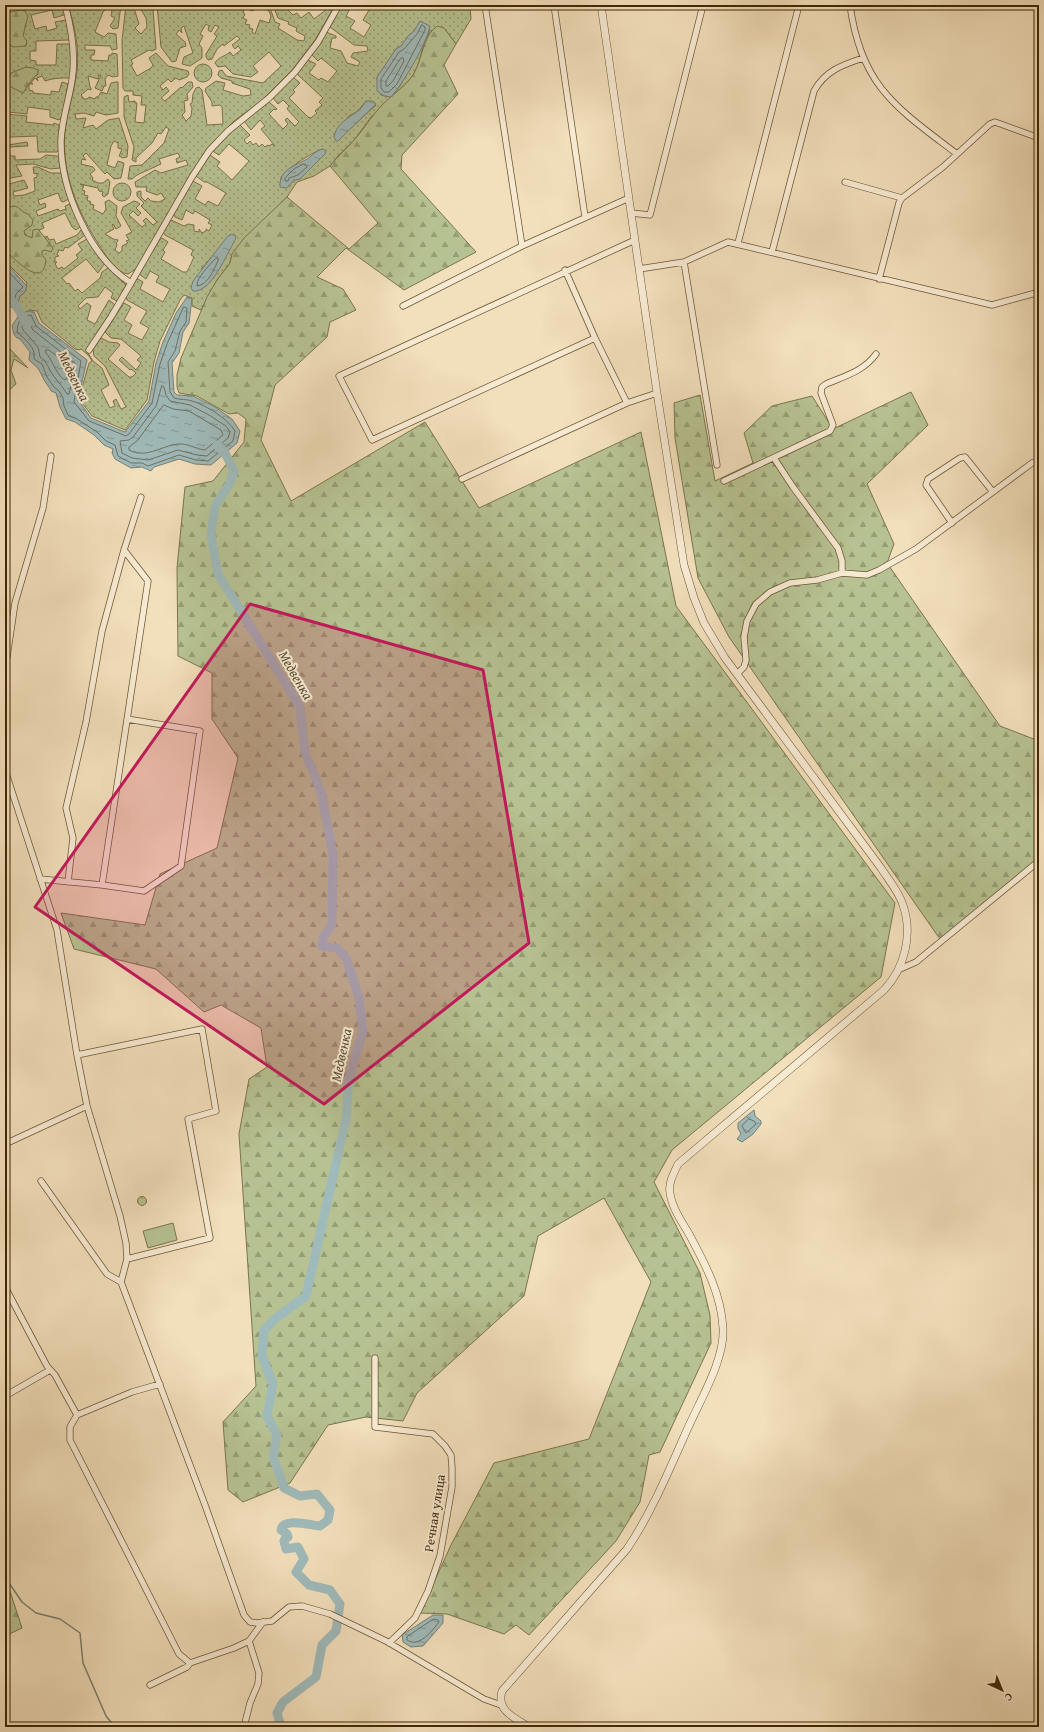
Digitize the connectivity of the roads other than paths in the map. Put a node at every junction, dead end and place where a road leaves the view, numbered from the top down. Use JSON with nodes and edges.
{"nodes":[{"id":1,"x":65,"y":5,"type":"edge"},
{"id":2,"x":339,"y":5,"type":"edge"},
{"id":3,"x":485,"y":5,"type":"edge"},
{"id":4,"x":554,"y":5,"type":"edge"},
{"id":5,"x":601,"y":5,"type":"edge"},
{"id":6,"x":703,"y":5,"type":"edge"},
{"id":7,"x":799,"y":5,"type":"edge"},
{"id":8,"x":850,"y":5,"type":"edge"},
{"id":9,"x":863,"y":58,"type":"junction"},
{"id":10,"x":1039,"y":138,"type":"edge"},
{"id":11,"x":957,"y":154,"type":"junction"},
{"id":12,"x":845,"y":182,"type":"dead end"},
{"id":13,"x":629,"y":198,"type":"junction"},
{"id":14,"x":902,"y":198,"type":"junction"},
{"id":15,"x":631,"y":213,"type":"junction"},
{"id":16,"x":585,"y":217,"type":"junction"},
{"id":17,"x":634,"y":240,"type":"junction"},
{"id":18,"x":738,"y":243,"type":"junction"},
{"id":19,"x":522,"y":246,"type":"junction"},
{"id":20,"x":772,"y":252,"type":"junction"},
{"id":21,"x":684,"y":262,"type":"junction"},
{"id":22,"x":639,"y":269,"type":"junction"},
{"id":23,"x":565,"y":270,"type":"junction"},
{"id":24,"x":879,"y":279,"type":"junction"},
{"id":25,"x":131,"y":283,"type":"junction"},
{"id":26,"x":1036,"y":293,"type":"dead end"},
{"id":27,"x":403,"y":306,"type":"dead end"},
{"id":28,"x":595,"y":338,"type":"junction"},
{"id":29,"x":89,"y":350,"type":"dead end"},
{"id":30,"x":876,"y":354,"type":"dead end"},
{"id":31,"x":657,"y":393,"type":"junction"},
{"id":32,"x":627,"y":403,"type":"junction"},
{"id":33,"x":51,"y":456,"type":"dead end"},
{"id":34,"x":774,"y":458,"type":"junction"},
{"id":35,"x":1032,"y":463,"type":"dead end"},
{"id":36,"x":717,"y":465,"type":"dead end"},
{"id":37,"x":462,"y":479,"type":"dead end"},
{"id":38,"x":724,"y":481,"type":"dead end"},
{"id":39,"x":993,"y":492,"type":"junction"},
{"id":40,"x":141,"y":497,"type":"dead end"},
{"id":41,"x":952,"y":523,"type":"junction"},
{"id":42,"x":124,"y":550,"type":"junction"},
{"id":43,"x":842,"y":573,"type":"junction"},
{"id":44,"x":5,"y":670,"type":"edge"},
{"id":45,"x":737,"y":674,"type":"junction"},
{"id":46,"x":127,"y":719,"type":"junction"},
{"id":47,"x":5,"y":770,"type":"edge"},
{"id":48,"x":1039,"y":861,"type":"edge"},
{"id":49,"x":40,"y":879,"type":"junction"},
{"id":50,"x":68,"y":882,"type":"junction"},
{"id":51,"x":102,"y":885,"type":"junction"},
{"id":52,"x":900,"y":969,"type":"junction"},
{"id":53,"x":77,"y":1055,"type":"junction"},
{"id":54,"x":88,"y":1106,"type":"junction"},
{"id":55,"x":5,"y":1144,"type":"edge"},
{"id":56,"x":41,"y":1181,"type":"dead end"},
{"id":57,"x":127,"y":1259,"type":"junction"},
{"id":58,"x":121,"y":1282,"type":"junction"},
{"id":59,"x":5,"y":1287,"type":"edge"},
{"id":60,"x":375,"y":1358,"type":"dead end"},
{"id":61,"x":50,"y":1370,"type":"junction"},
{"id":62,"x":160,"y":1384,"type":"junction"},
{"id":63,"x":5,"y":1396,"type":"edge"},
{"id":64,"x":77,"y":1415,"type":"junction"},
{"id":65,"x":263,"y":1622,"type":"junction"},
{"id":66,"x":249,"y":1641,"type":"junction"},
{"id":67,"x":389,"y":1643,"type":"junction"},
{"id":68,"x":190,"y":1663,"type":"junction"},
{"id":69,"x":150,"y":1685,"type":"dead end"},
{"id":70,"x":501,"y":1705,"type":"junction"},
{"id":71,"x":244,"y":1727,"type":"edge"},
{"id":72,"x":529,"y":1727,"type":"edge"}],
"edges":[{"from":1,"to":25,"type":"street"},
{"from":2,"to":25,"type":"street"},
{"from":3,"to":19,"type":"street"},
{"from":4,"to":16,"type":"street"},
{"from":5,"to":13,"type":"street"},
{"from":6,"to":15,"type":"street"},
{"from":7,"to":18,"type":"street"},
{"from":8,"to":9,"type":"street"},
{"from":9,"to":11,"type":"street"},
{"from":9,"to":20,"type":"street"},
{"from":10,"to":11,"type":"street"},
{"from":11,"to":14,"type":"street"},
{"from":12,"to":14,"type":"street"},
{"from":13,"to":15,"type":"street"},
{"from":13,"to":16,"type":"street"},
{"from":14,"to":24,"type":"street"},
{"from":15,"to":17,"type":"street"},
{"from":16,"to":19,"type":"street"},
{"from":17,"to":22,"type":"street"},
{"from":17,"to":23,"type":"street"},
{"from":18,"to":20,"type":"street"},
{"from":18,"to":21,"type":"street"},
{"from":19,"to":27,"type":"street"},
{"from":20,"to":24,"type":"street"},
{"from":21,"to":22,"type":"street"},
{"from":21,"to":36,"type":"street"},
{"from":22,"to":31,"type":"street"},
{"from":23,"to":28,"type":"street"},
{"from":23,"to":28,"type":"street"},
{"from":24,"to":26,"type":"street"},
{"from":25,"to":29,"type":"street"},
{"from":28,"to":32,"type":"street"},
{"from":30,"to":34,"type":"street"},
{"from":31,"to":32,"type":"street"},
{"from":31,"to":45,"type":"street"},
{"from":32,"to":37,"type":"street"},
{"from":33,"to":44,"type":"street"},
{"from":34,"to":38,"type":"street"},
{"from":34,"to":43,"type":"street"},
{"from":35,"to":39,"type":"street"},
{"from":39,"to":41,"type":"street"},
{"from":39,"to":41,"type":"street"},
{"from":40,"to":42,"type":"street"},
{"from":41,"to":43,"type":"street"},
{"from":42,"to":46,"type":"street"},
{"from":42,"to":50,"type":"street"},
{"from":43,"to":45,"type":"street"},
{"from":45,"to":52,"type":"street"},
{"from":46,"to":51,"type":"street"},
{"from":46,"to":51,"type":"street"},
{"from":47,"to":49,"type":"street"},
{"from":48,"to":52,"type":"street"},
{"from":49,"to":50,"type":"street"},
{"from":49,"to":53,"type":"street"},
{"from":50,"to":51,"type":"street"},
{"from":52,"to":70,"type":"street"},
{"from":53,"to":54,"type":"street"},
{"from":53,"to":57,"type":"street"},
{"from":54,"to":55,"type":"street"},
{"from":54,"to":57,"type":"street"},
{"from":56,"to":58,"type":"street"},
{"from":57,"to":58,"type":"street"},
{"from":58,"to":62,"type":"street"},
{"from":59,"to":61,"type":"street"},
{"from":60,"to":67,"type":"street","name":"Речная улица"},
{"from":61,"to":63,"type":"street"},
{"from":61,"to":64,"type":"street"},
{"from":62,"to":64,"type":"street"},
{"from":62,"to":65,"type":"street"},
{"from":64,"to":68,"type":"street"},
{"from":65,"to":66,"type":"street"},
{"from":65,"to":67,"type":"street"},
{"from":66,"to":68,"type":"street"},
{"from":66,"to":71,"type":"street"},
{"from":67,"to":70,"type":"street"},
{"from":68,"to":69,"type":"street"},
{"from":70,"to":72,"type":"street"}]}
